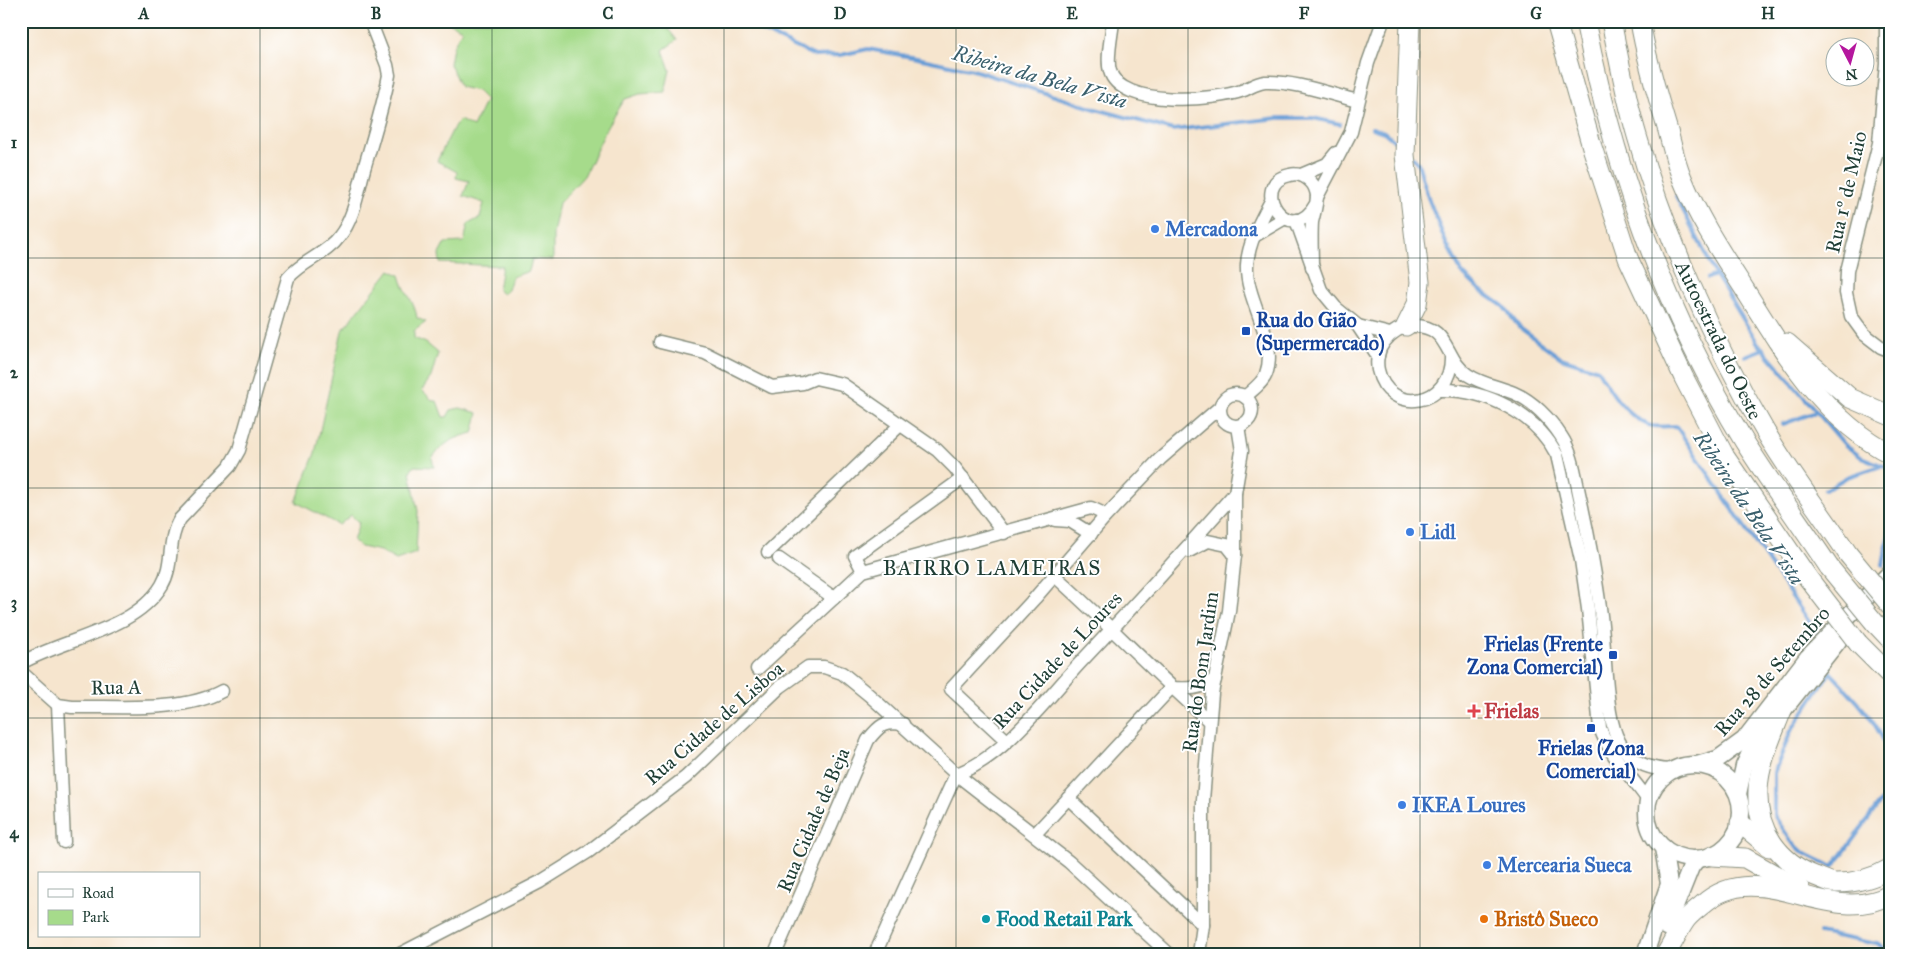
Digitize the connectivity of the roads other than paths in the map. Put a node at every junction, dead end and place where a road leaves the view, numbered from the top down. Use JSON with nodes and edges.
{"nodes":[{"id":1,"x":370,"y":21,"type":"edge"},
{"id":2,"x":1113,"y":21,"type":"edge"},
{"id":3,"x":1410,"y":21,"type":"edge"},
{"id":4,"x":1556,"y":21,"type":"edge"},
{"id":5,"x":1566,"y":21,"type":"edge"},
{"id":6,"x":1585,"y":21,"type":"edge"},
{"id":7,"x":1611,"y":21,"type":"edge"},
{"id":8,"x":1640,"y":21,"type":"edge"},
{"id":9,"x":1886,"y":21,"type":"edge"},
{"id":10,"x":1382,"y":22,"type":"edge"},
{"id":11,"x":1358,"y":101,"type":"junction"},
{"id":12,"x":1584,"y":118,"type":"junction"},
{"id":13,"x":1351,"y":132,"type":"junction"},
{"id":14,"x":1301,"y":175,"type":"junction"},
{"id":15,"x":1271,"y":201,"type":"junction"},
{"id":16,"x":1317,"y":201,"type":"junction"},
{"id":17,"x":1290,"y":219,"type":"junction"},
{"id":18,"x":1256,"y":235,"type":"junction"},
{"id":19,"x":1312,"y":268,"type":"junction"},
{"id":20,"x":1358,"y":326,"type":"junction"},
{"id":21,"x":1767,"y":326,"type":"junction"},
{"id":22,"x":1398,"y":330,"type":"junction"},
{"id":23,"x":660,"y":342,"type":"dead end"},
{"id":24,"x":1891,"y":351,"type":"edge"},
{"id":25,"x":1451,"y":355,"type":"junction"},
{"id":26,"x":1378,"y":356,"type":"junction"},
{"id":27,"x":1440,"y":390,"type":"junction"},
{"id":28,"x":1245,"y":397,"type":"junction"},
{"id":29,"x":1220,"y":407,"type":"junction"},
{"id":30,"x":1891,"y":416,"type":"edge"},
{"id":31,"x":900,"y":425,"type":"junction"},
{"id":32,"x":1233,"y":425,"type":"junction"},
{"id":33,"x":1200,"y":426,"type":"junction"},
{"id":34,"x":1891,"y":454,"type":"edge"},
{"id":35,"x":963,"y":478,"type":"junction"},
{"id":36,"x":1235,"y":493,"type":"junction"},
{"id":37,"x":1104,"y":518,"type":"junction"},
{"id":38,"x":1049,"y":520,"type":"junction"},
{"id":39,"x":1004,"y":533,"type":"junction"},
{"id":40,"x":1091,"y":534,"type":"junction"},
{"id":41,"x":1234,"y":555,"type":"junction"},
{"id":42,"x":1177,"y":560,"type":"junction"},
{"id":43,"x":863,"y":571,"type":"junction"},
{"id":44,"x":1891,"y":572,"type":"edge"},
{"id":45,"x":1054,"y":576,"type":"junction"},
{"id":46,"x":1891,"y":589,"type":"edge"},
{"id":47,"x":834,"y":598,"type":"junction"},
{"id":48,"x":1891,"y":606,"type":"edge"},
{"id":49,"x":1113,"y":628,"type":"junction"},
{"id":50,"x":1891,"y":640,"type":"edge"},
{"id":51,"x":21,"y":663,"type":"edge"},
{"id":52,"x":757,"y":668,"type":"dead end"},
{"id":53,"x":21,"y":672,"type":"edge"},
{"id":54,"x":1888,"y":675,"type":"edge"},
{"id":55,"x":1215,"y":680,"type":"junction"},
{"id":56,"x":1172,"y":688,"type":"junction"},
{"id":57,"x":222,"y":691,"type":"dead end"},
{"id":58,"x":58,"y":705,"type":"junction"},
{"id":59,"x":1782,"y":710,"type":"junction"},
{"id":60,"x":1209,"y":720,"type":"junction"},
{"id":61,"x":903,"y":724,"type":"junction"},
{"id":62,"x":1007,"y":741,"type":"junction"},
{"id":63,"x":1697,"y":765,"type":"junction"},
{"id":64,"x":1672,"y":770,"type":"junction"},
{"id":65,"x":956,"y":774,"type":"junction"},
{"id":66,"x":1738,"y":794,"type":"junction"},
{"id":67,"x":1068,"y":798,"type":"junction"},
{"id":68,"x":1648,"y":800,"type":"junction"},
{"id":69,"x":1740,"y":823,"type":"junction"},
{"id":70,"x":1035,"y":834,"type":"junction"},
{"id":71,"x":64,"y":842,"type":"dead end"},
{"id":72,"x":1663,"y":848,"type":"junction"},
{"id":73,"x":1704,"y":857,"type":"junction"},
{"id":74,"x":1788,"y":862,"type":"junction"},
{"id":75,"x":1891,"y":868,"type":"edge"},
{"id":76,"x":1891,"y":894,"type":"edge"},
{"id":77,"x":1816,"y":900,"type":"junction"},
{"id":78,"x":1203,"y":925,"type":"junction"},
{"id":79,"x":400,"y":954,"type":"edge"},
{"id":80,"x":775,"y":954,"type":"edge"},
{"id":81,"x":875,"y":954,"type":"edge"},
{"id":82,"x":1169,"y":954,"type":"edge"},
{"id":83,"x":1199,"y":954,"type":"edge"},
{"id":84,"x":1645,"y":954,"type":"edge"},
{"id":85,"x":1656,"y":954,"type":"edge"},
{"id":86,"x":1666,"y":954,"type":"edge"}],
"edges":[{"from":1,"to":51,"type":"street"},
{"from":2,"to":11,"type":"street"},
{"from":3,"to":22,"type":"highway"},
{"from":4,"to":12,"type":"highway"},
{"from":5,"to":12,"type":"highway"},
{"from":6,"to":50,"type":"highway","name":"Autoestrada do Oeste","bridge":true},
{"from":7,"to":48,"type":"highway","name":"Autoestrada do Oeste","bridge":true},
{"from":8,"to":21,"type":"highway"},
{"from":9,"to":24,"type":"street","name":"Rua 1º de Maio"},
{"from":10,"to":11,"type":"street"},
{"from":11,"to":13,"type":"street"},
{"from":12,"to":54,"type":"highway","bridge":true},
{"from":13,"to":14,"type":"street"},
{"from":13,"to":16,"type":"street"},
{"from":14,"to":15,"type":"street"},
{"from":14,"to":16,"type":"street"},
{"from":15,"to":17,"type":"street"},
{"from":15,"to":18,"type":"street"},
{"from":16,"to":17,"type":"street"},
{"from":16,"to":19,"type":"street"},
{"from":17,"to":18,"type":"street"},
{"from":17,"to":19,"type":"street"},
{"from":18,"to":28,"type":"street"},
{"from":19,"to":20,"type":"street"},
{"from":20,"to":22,"type":"street"},
{"from":20,"to":26,"type":"street"},
{"from":21,"to":30,"type":"highway"},
{"from":21,"to":34,"type":"highway"},
{"from":22,"to":25,"type":"street"},
{"from":22,"to":26,"type":"street"},
{"from":23,"to":31,"type":"street"},
{"from":25,"to":27,"type":"street"},
{"from":25,"to":64,"type":"street"},
{"from":26,"to":27,"type":"street"},
{"from":27,"to":68,"type":"street"},
{"from":28,"to":29,"type":"street"},
{"from":28,"to":32,"type":"street"},
{"from":29,"to":32,"type":"street","name":"Rua do Bom Jardim"},
{"from":29,"to":33,"type":"street"},
{"from":31,"to":35,"type":"street"},
{"from":31,"to":47,"type":"street"},
{"from":32,"to":33,"type":"street"},
{"from":32,"to":36,"type":"street","name":"Rua do Bom Jardim"},
{"from":33,"to":37,"type":"street"},
{"from":35,"to":39,"type":"street"},
{"from":35,"to":43,"type":"street"},
{"from":36,"to":41,"type":"street","name":"Rua do Bom Jardim"},
{"from":36,"to":42,"type":"street"},
{"from":37,"to":38,"type":"street"},
{"from":37,"to":40,"type":"street"},
{"from":38,"to":39,"type":"street"},
{"from":38,"to":40,"type":"street"},
{"from":39,"to":43,"type":"street"},
{"from":40,"to":45,"type":"street"},
{"from":41,"to":42,"type":"street"},
{"from":41,"to":55,"type":"street","name":"Rua do Bom Jardim"},
{"from":42,"to":49,"type":"street","name":"Rua Cidade de Loures"},
{"from":43,"to":47,"type":"street"},
{"from":44,"to":63,"type":"main road","name":"Rua 28 de Setembro"},
{"from":45,"to":49,"type":"street"},
{"from":45,"to":62,"type":"street"},
{"from":46,"to":59,"type":"main road","name":"Rua 28 de Setembro"},
{"from":47,"to":52,"type":"street"},
{"from":49,"to":56,"type":"street"},
{"from":49,"to":62,"type":"street","name":"Rua Cidade de Loures"},
{"from":53,"to":58,"type":"street"},
{"from":55,"to":56,"type":"street"},
{"from":55,"to":60,"type":"street","name":"Rua do Bom Jardim"},
{"from":56,"to":60,"type":"street"},
{"from":56,"to":67,"type":"street"},
{"from":57,"to":58,"type":"street","name":"Rua A"},
{"from":58,"to":71,"type":"street"},
{"from":59,"to":66,"type":"main road","name":"Rua 28 de Setembro"},
{"from":59,"to":74,"type":"highway"},
{"from":60,"to":78,"type":"street","name":"Rua do Bom Jardim"},
{"from":61,"to":65,"type":"street","name":"Rua Cidade de Lisboa"},
{"from":61,"to":79,"type":"street","name":"Rua Cidade de Lisboa"},
{"from":61,"to":80,"type":"street","name":"Rua Cidade de Beja"},
{"from":62,"to":65,"type":"street","name":"Rua Cidade de Loures"},
{"from":63,"to":64,"type":"main road"},
{"from":63,"to":66,"type":"main road"},
{"from":64,"to":68,"type":"main road"},
{"from":65,"to":70,"type":"street","name":"Rua Cidade de Lisboa"},
{"from":65,"to":81,"type":"street"},
{"from":66,"to":69,"type":"main road"},
{"from":67,"to":70,"type":"street"},
{"from":67,"to":78,"type":"street"},
{"from":68,"to":72,"type":"main road"},
{"from":69,"to":73,"type":"main road"},
{"from":69,"to":74,"type":"highway"},
{"from":70,"to":82,"type":"street","name":"Rua Cidade de Lisboa"},
{"from":72,"to":73,"type":"main road"},
{"from":72,"to":84,"type":"main road"},
{"from":73,"to":77,"type":"highway"},
{"from":73,"to":85,"type":"main road"},
{"from":74,"to":75,"type":"highway"},
{"from":76,"to":77,"type":"highway"},
{"from":77,"to":86,"type":"highway"},
{"from":78,"to":83,"type":"street","name":"Rua do Bom Jardim"}]}
